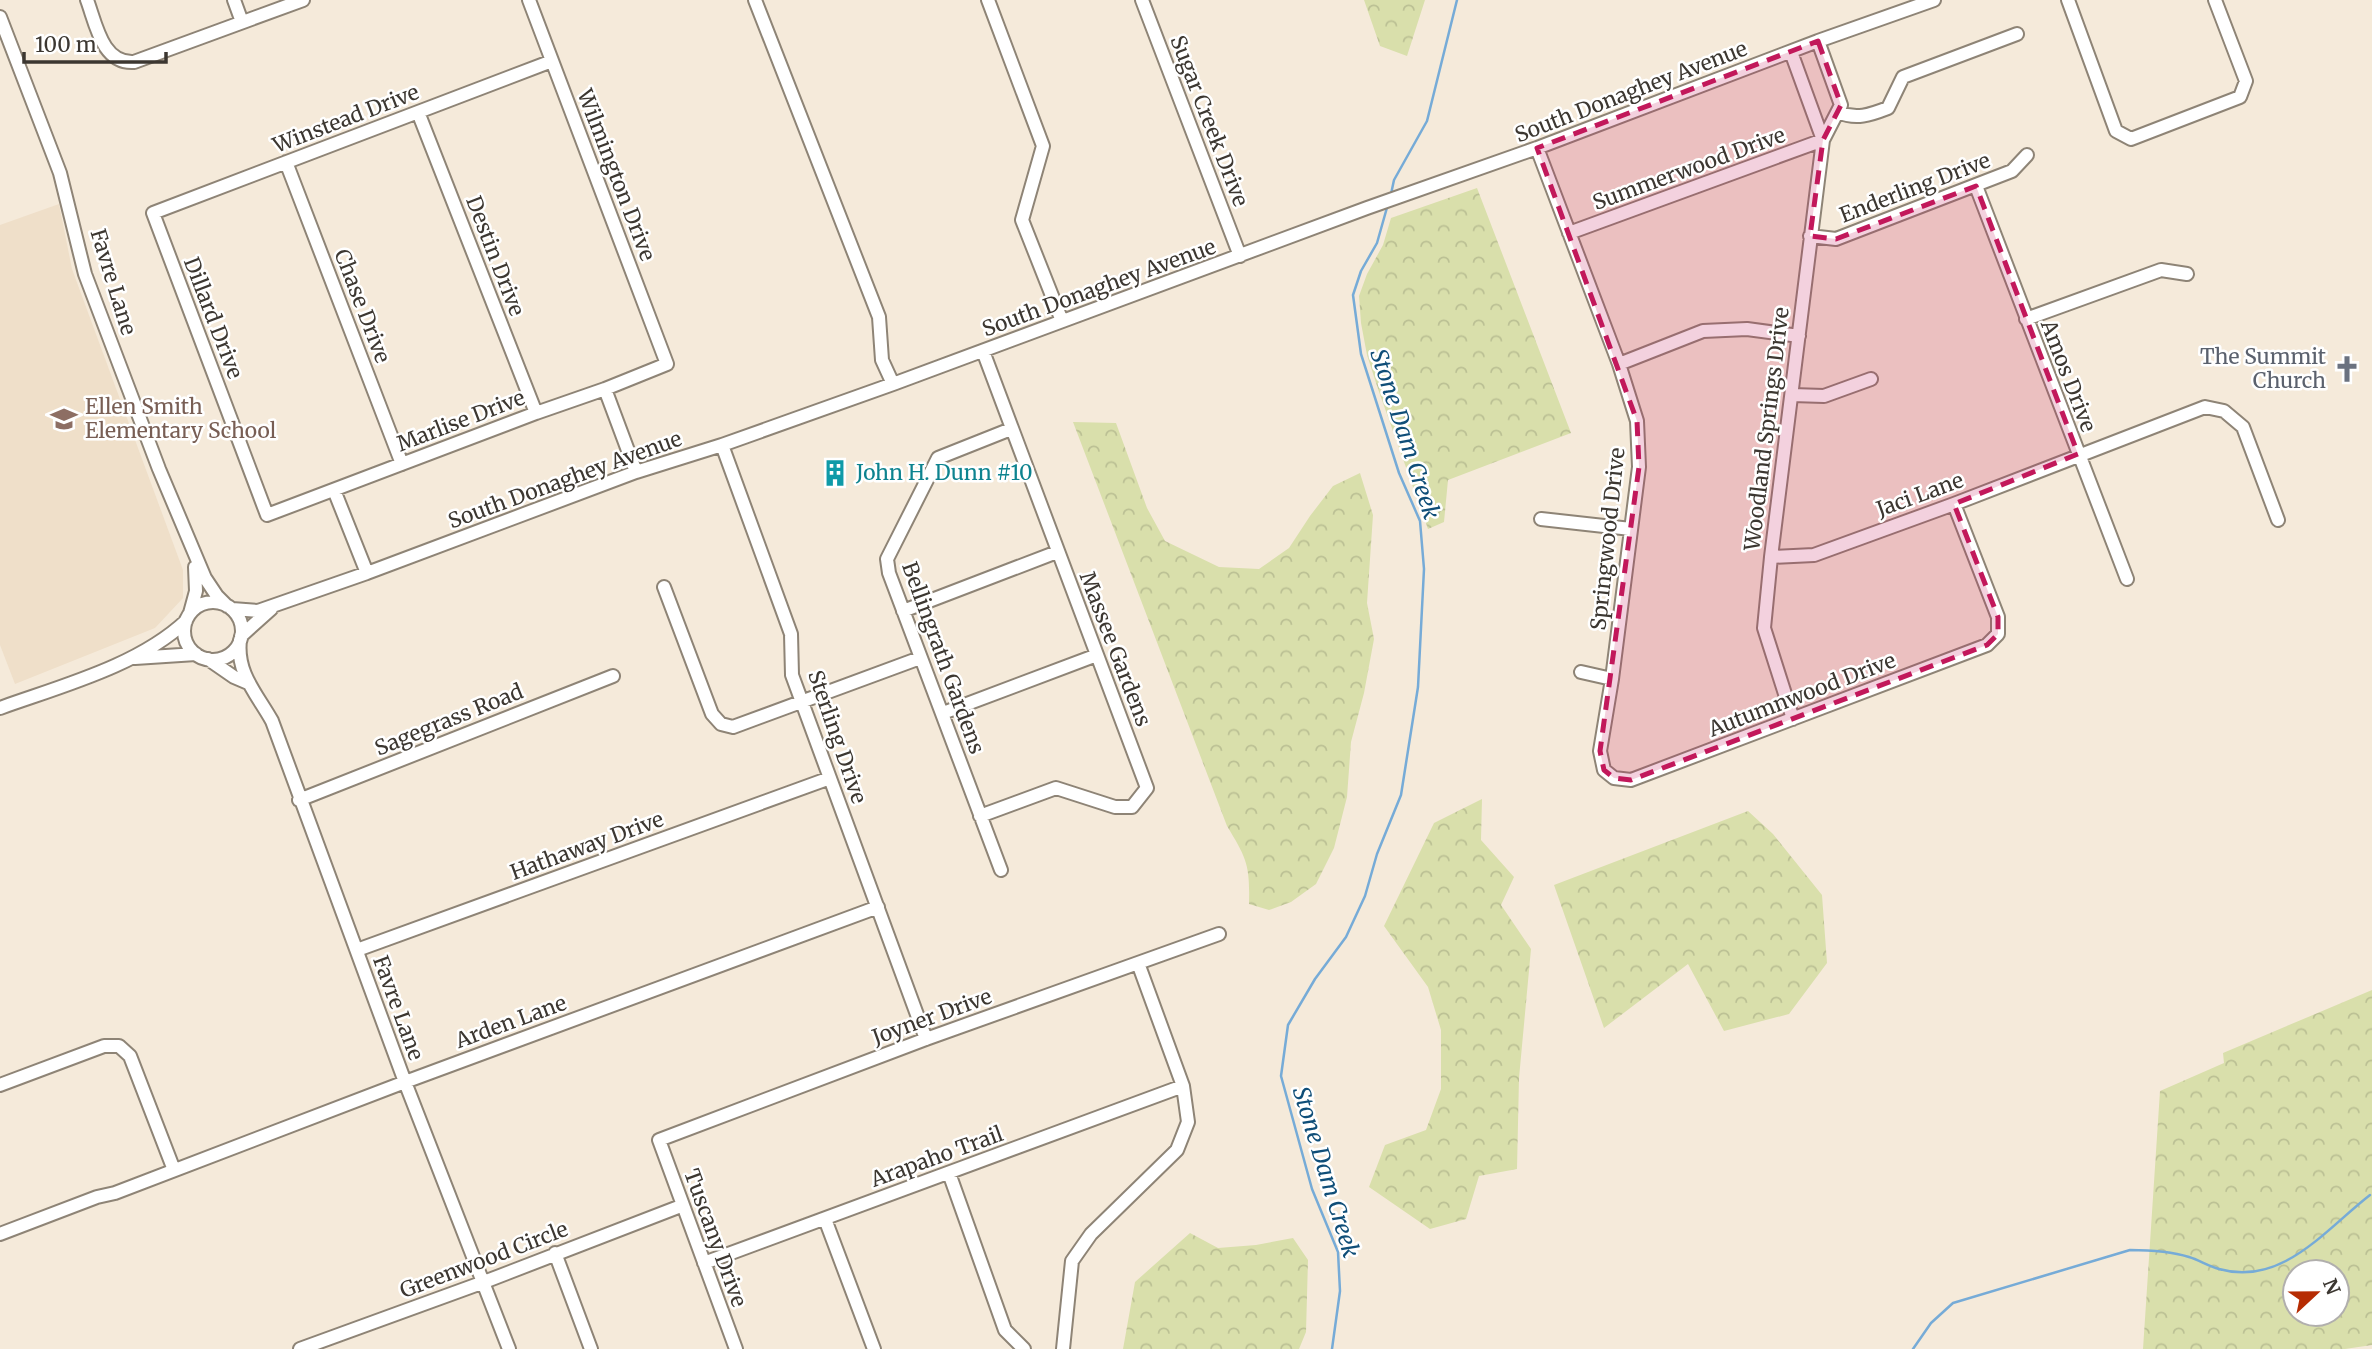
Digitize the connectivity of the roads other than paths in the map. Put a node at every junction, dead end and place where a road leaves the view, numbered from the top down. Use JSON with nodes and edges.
{"nodes":[{"id":1,"x":87,"y":0,"type":"edge"},
{"id":2,"x":234,"y":0,"type":"edge"},
{"id":3,"x":303,"y":0,"type":"edge"},
{"id":4,"x":529,"y":0,"type":"edge"},
{"id":5,"x":755,"y":0,"type":"edge"},
{"id":6,"x":988,"y":0,"type":"edge"},
{"id":7,"x":1142,"y":0,"type":"edge"},
{"id":8,"x":1934,"y":0,"type":"edge"},
{"id":9,"x":2068,"y":0,"type":"edge"},
{"id":10,"x":2215,"y":0,"type":"edge"},
{"id":11,"x":0,"y":17,"type":"edge"},
{"id":12,"x":242,"y":22,"type":"junction"},
{"id":13,"x":2017,"y":33,"type":"dead end"},
{"id":14,"x":1818,"y":41,"type":"junction"},
{"id":15,"x":1791,"y":52,"type":"junction"},
{"id":16,"x":552,"y":61,"type":"junction"},
{"id":17,"x":418,"y":112,"type":"junction"},
{"id":18,"x":1838,"y":112,"type":"junction"},
{"id":19,"x":1823,"y":140,"type":"junction"},
{"id":20,"x":1537,"y":148,"type":"junction"},
{"id":21,"x":2026,"y":155,"type":"dead end"},
{"id":22,"x":286,"y":162,"type":"junction"},
{"id":23,"x":1976,"y":186,"type":"junction"},
{"id":24,"x":153,"y":213,"type":"joint"},
{"id":25,"x":1569,"y":233,"type":"junction"},
{"id":26,"x":1810,"y":236,"type":"junction"},
{"id":27,"x":1240,"y":256,"type":"junction"},
{"id":28,"x":2187,"y":274,"type":"dead end"},
{"id":29,"x":2026,"y":319,"type":"junction"},
{"id":30,"x":1062,"y":321,"type":"junction"},
{"id":31,"x":1799,"y":336,"type":"junction"},
{"id":32,"x":983,"y":351,"type":"junction"},
{"id":33,"x":667,"y":364,"type":"joint"},
{"id":34,"x":1619,"y":364,"type":"junction"},
{"id":35,"x":1871,"y":379,"type":"dead end"},
{"id":36,"x":893,"y":384,"type":"junction"},
{"id":37,"x":605,"y":389,"type":"junction"},
{"id":38,"x":1791,"y":396,"type":"junction"},
{"id":39,"x":536,"y":413,"type":"junction"},
{"id":40,"x":1011,"y":429,"type":"junction"},
{"id":41,"x":722,"y":445,"type":"junction"},
{"id":42,"x":2078,"y":454,"type":"junction"},
{"id":43,"x":402,"y":464,"type":"junction"},
{"id":44,"x":636,"y":472,"type":"junction"},
{"id":45,"x":334,"y":490,"type":"junction"},
{"id":46,"x":1954,"y":504,"type":"junction"},
{"id":47,"x":267,"y":514,"type":"joint"},
{"id":48,"x":1541,"y":519,"type":"dead end"},
{"id":49,"x":2278,"y":520,"type":"dead end"},
{"id":50,"x":1632,"y":528,"type":"junction"},
{"id":51,"x":1057,"y":552,"type":"junction"},
{"id":52,"x":194,"y":556,"type":"junction"},
{"id":53,"x":1771,"y":557,"type":"junction"},
{"id":54,"x":368,"y":573,"type":"junction"},
{"id":55,"x":2127,"y":579,"type":"dead end"},
{"id":56,"x":664,"y":587,"type":"dead end"},
{"id":57,"x":274,"y":606,"type":"junction"},
{"id":58,"x":229,"y":607,"type":"junction"},
{"id":59,"x":903,"y":611,"type":"junction"},
{"id":60,"x":188,"y":617,"type":"junction"},
{"id":61,"x":241,"y":638,"type":"junction"},
{"id":62,"x":1097,"y":655,"type":"junction"},
{"id":63,"x":202,"y":657,"type":"junction"},
{"id":64,"x":131,"y":658,"type":"junction"},
{"id":65,"x":920,"y":658,"type":"junction"},
{"id":66,"x":1581,"y":672,"type":"dead end"},
{"id":67,"x":613,"y":676,"type":"dead end"},
{"id":68,"x":1612,"y":679,"type":"junction"},
{"id":69,"x":248,"y":682,"type":"junction"},
{"id":70,"x":802,"y":702,"type":"junction"},
{"id":71,"x":0,"y":708,"type":"edge"},
{"id":72,"x":943,"y":713,"type":"junction"},
{"id":73,"x":1793,"y":719,"type":"junction"},
{"id":74,"x":830,"y":778,"type":"junction"},
{"id":75,"x":1614,"y":778,"type":"joint"},
{"id":76,"x":299,"y":800,"type":"junction"},
{"id":77,"x":980,"y":816,"type":"junction"},
{"id":78,"x":1001,"y":870,"type":"dead end"},
{"id":79,"x":878,"y":906,"type":"junction"},
{"id":80,"x":1219,"y":934,"type":"dead end"},
{"id":81,"x":357,"y":950,"type":"junction"},
{"id":82,"x":1138,"y":963,"type":"junction"},
{"id":83,"x":926,"y":1039,"type":"junction"},
{"id":84,"x":405,"y":1082,"type":"junction"},
{"id":85,"x":0,"y":1085,"type":"edge"},
{"id":86,"x":1183,"y":1086,"type":"junction"},
{"id":87,"x":659,"y":1140,"type":"joint"},
{"id":88,"x":174,"y":1170,"type":"junction"},
{"id":89,"x":949,"y":1173,"type":"junction"},
{"id":90,"x":681,"y":1206,"type":"junction"},
{"id":91,"x":825,"y":1219,"type":"junction"},
{"id":92,"x":0,"y":1234,"type":"edge"},
{"id":93,"x":555,"y":1253,"type":"junction"},
{"id":94,"x":705,"y":1263,"type":"junction"},
{"id":95,"x":484,"y":1282,"type":"junction"},
{"id":96,"x":300,"y":1349,"type":"edge"},
{"id":97,"x":509,"y":1349,"type":"edge"},
{"id":98,"x":591,"y":1349,"type":"edge"},
{"id":99,"x":736,"y":1349,"type":"edge"},
{"id":100,"x":874,"y":1349,"type":"edge"},
{"id":101,"x":1024,"y":1349,"type":"edge"},
{"id":102,"x":1063,"y":1349,"type":"edge"}],
"edges":[{"from":1,"to":12,"type":"street"},
{"from":2,"to":12,"type":"street"},
{"from":3,"to":12,"type":"street"},
{"from":4,"to":16,"type":"street","name":"Wilmington Drive"},
{"from":5,"to":36,"type":"street"},
{"from":6,"to":30,"type":"street"},
{"from":7,"to":27,"type":"street","name":"Sugar Creek Drive"},
{"from":8,"to":14,"type":"street","name":"South Donaghey Avenue"},
{"from":9,"to":10,"type":"street"},
{"from":11,"to":52,"type":"street","name":"Favre Lane"},
{"from":13,"to":18,"type":"street"},
{"from":14,"to":15,"type":"street","name":"South Donaghey Avenue"},
{"from":14,"to":18,"type":"street"},
{"from":15,"to":19,"type":"street","name":"Woodland Springs Drive"},
{"from":15,"to":20,"type":"street","name":"South Donaghey Avenue"},
{"from":16,"to":17,"type":"street","name":"Winstead Drive"},
{"from":16,"to":33,"type":"street","name":"Wilmington Drive"},
{"from":17,"to":22,"type":"street","name":"Winstead Drive"},
{"from":17,"to":39,"type":"street","name":"Destin Drive"},
{"from":18,"to":19,"type":"street","name":"Woodland Springs Drive"},
{"from":19,"to":25,"type":"street","name":"Summerwood Drive"},
{"from":19,"to":26,"type":"street","name":"Woodland Springs Drive"},
{"from":20,"to":25,"type":"street","name":"Springwood Drive"},
{"from":20,"to":27,"type":"street","name":"South Donaghey Avenue"},
{"from":21,"to":23,"type":"street","name":"Enderling Drive"},
{"from":22,"to":24,"type":"street","name":"Winstead Drive"},
{"from":22,"to":43,"type":"street","name":"Chase Drive"},
{"from":23,"to":26,"type":"street","name":"Enderling Drive"},
{"from":23,"to":29,"type":"street","name":"Amos Drive"},
{"from":24,"to":47,"type":"street","name":"Dillard Drive"},
{"from":25,"to":34,"type":"street","name":"Springwood Drive"},
{"from":26,"to":31,"type":"street","name":"Woodland Springs Drive"},
{"from":27,"to":30,"type":"street","name":"South Donaghey Avenue"},
{"from":28,"to":29,"type":"street"},
{"from":29,"to":42,"type":"street","name":"Amos Drive"},
{"from":30,"to":32,"type":"street","name":"South Donaghey Avenue"},
{"from":31,"to":34,"type":"street"},
{"from":31,"to":38,"type":"street","name":"Woodland Springs Drive"},
{"from":32,"to":36,"type":"street","name":"South Donaghey Avenue"},
{"from":32,"to":40,"type":"street","name":"Massee Gardens"},
{"from":33,"to":37,"type":"street","name":"Marlise Drive"},
{"from":34,"to":50,"type":"street","name":"Springwood Drive"},
{"from":35,"to":38,"type":"street"},
{"from":36,"to":41,"type":"street","name":"South Donaghey Avenue"},
{"from":37,"to":39,"type":"street","name":"Marlise Drive"},
{"from":37,"to":44,"type":"street"},
{"from":38,"to":53,"type":"street","name":"Woodland Springs Drive"},
{"from":39,"to":43,"type":"street","name":"Marlise Drive"},
{"from":40,"to":51,"type":"street","name":"Massee Gardens"},
{"from":40,"to":59,"type":"street","name":"Bellingrath Gardens"},
{"from":41,"to":44,"type":"street","name":"South Donaghey Avenue"},
{"from":41,"to":70,"type":"street","name":"Sterling Drive"},
{"from":42,"to":46,"type":"street","name":"Jaci Lane"},
{"from":42,"to":49,"type":"street","name":"Jaci Lane"},
{"from":42,"to":55,"type":"street","name":"Amos Drive"},
{"from":43,"to":45,"type":"street","name":"Marlise Drive"},
{"from":44,"to":54,"type":"street","name":"South Donaghey Avenue"},
{"from":45,"to":47,"type":"street","name":"Marlise Drive"},
{"from":45,"to":54,"type":"street"},
{"from":46,"to":53,"type":"street","name":"Jaci Lane"},
{"from":46,"to":73,"type":"street","name":"Autumnwood Drive"},
{"from":48,"to":50,"type":"street"},
{"from":50,"to":68,"type":"street","name":"Springwood Drive"},
{"from":51,"to":59,"type":"street"},
{"from":51,"to":62,"type":"street","name":"Massee Gardens"},
{"from":52,"to":58,"type":"street","name":"Favre Lane"},
{"from":52,"to":60,"type":"street","name":"Favre Lane"},
{"from":53,"to":73,"type":"street","name":"Woodland Springs Drive"},
{"from":54,"to":57,"type":"street","name":"South Donaghey Avenue"},
{"from":56,"to":70,"type":"street"},
{"from":57,"to":58,"type":"street","name":"South Donaghey Avenue"},
{"from":57,"to":61,"type":"street","name":"South Donaghey Avenue"},
{"from":58,"to":60,"type":"street"},
{"from":58,"to":61,"type":"street"},
{"from":59,"to":65,"type":"street","name":"Bellingrath Gardens"},
{"from":60,"to":63,"type":"street"},
{"from":60,"to":64,"type":"street"},
{"from":61,"to":63,"type":"street"},
{"from":61,"to":69,"type":"street","name":"Favre Lane"},
{"from":62,"to":72,"type":"street"},
{"from":62,"to":77,"type":"street","name":"Massee Gardens"},
{"from":63,"to":64,"type":"street"},
{"from":63,"to":69,"type":"street"},
{"from":64,"to":71,"type":"street"},
{"from":65,"to":70,"type":"street"},
{"from":65,"to":72,"type":"street","name":"Bellingrath Gardens"},
{"from":66,"to":68,"type":"street"},
{"from":67,"to":76,"type":"street","name":"Sagegrass Road"},
{"from":68,"to":75,"type":"street","name":"Springwood Drive"},
{"from":69,"to":76,"type":"street","name":"Favre Lane"},
{"from":70,"to":74,"type":"street","name":"Sterling Drive"},
{"from":72,"to":77,"type":"street","name":"Bellingrath Gardens"},
{"from":73,"to":75,"type":"street","name":"Autumnwood Drive"},
{"from":74,"to":79,"type":"street","name":"Sterling Drive"},
{"from":74,"to":81,"type":"street","name":"Hathaway Drive"},
{"from":76,"to":81,"type":"street","name":"Favre Lane"},
{"from":77,"to":78,"type":"street","name":"Bellingrath Gardens"},
{"from":79,"to":83,"type":"street","name":"Sterling Drive"},
{"from":79,"to":84,"type":"street","name":"Arden Lane"},
{"from":80,"to":82,"type":"street","name":"Joyner Drive"},
{"from":81,"to":84,"type":"street","name":"Favre Lane"},
{"from":82,"to":83,"type":"street","name":"Joyner Drive"},
{"from":82,"to":86,"type":"street"},
{"from":83,"to":87,"type":"street","name":"Joyner Drive"},
{"from":84,"to":88,"type":"street","name":"Arden Lane"},
{"from":84,"to":95,"type":"street","name":"Favre Lane"},
{"from":85,"to":88,"type":"street"},
{"from":86,"to":89,"type":"street","name":"Arapaho Trail"},
{"from":86,"to":102,"type":"street"},
{"from":87,"to":90,"type":"street","name":"Tuscany Drive"},
{"from":88,"to":92,"type":"street","name":"Arden Lane"},
{"from":89,"to":91,"type":"street","name":"Arapaho Trail"},
{"from":89,"to":101,"type":"street"},
{"from":90,"to":93,"type":"street","name":"Greenwood Circle"},
{"from":90,"to":94,"type":"street","name":"Tuscany Drive"},
{"from":91,"to":94,"type":"street","name":"Arapaho Trail"},
{"from":91,"to":100,"type":"street"},
{"from":93,"to":95,"type":"street","name":"Greenwood Circle"},
{"from":93,"to":98,"type":"street"},
{"from":94,"to":99,"type":"street","name":"Tuscany Drive"},
{"from":95,"to":96,"type":"street","name":"Greenwood Circle"},
{"from":95,"to":97,"type":"street","name":"Favre Lane"}]}
